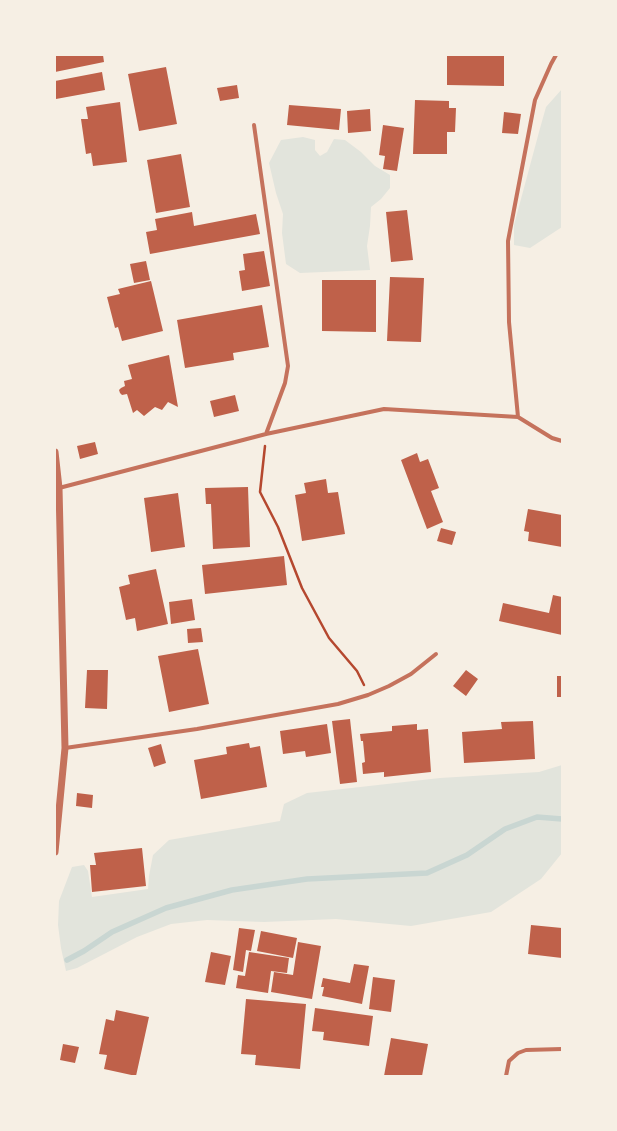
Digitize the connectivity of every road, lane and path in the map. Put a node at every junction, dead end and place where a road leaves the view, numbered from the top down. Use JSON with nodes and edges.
{"nodes":[{"id":1,"x":556,"y":55,"type":"edge"},
{"id":2,"x":254,"y":125,"type":"dead end"},
{"id":3,"x":518,"y":417,"type":"junction"},
{"id":4,"x":266,"y":434,"type":"junction"},
{"id":5,"x":562,"y":441,"type":"edge"},
{"id":6,"x":55,"y":452,"type":"edge"},
{"id":7,"x":57,"y":488,"type":"edge"},
{"id":8,"x":436,"y":654,"type":"dead end"},
{"id":9,"x":368,"y":695,"type":"junction"},
{"id":10,"x":65,"y":748,"type":"junction"},
{"id":11,"x":56,"y":828,"type":"edge"},
{"id":12,"x":55,"y":852,"type":"edge"},
{"id":13,"x":562,"y":1049,"type":"edge"},
{"id":14,"x":506,"y":1076,"type":"edge"}],
"edges":[{"from":1,"to":3,"type":"street"},
{"from":2,"to":4,"type":"street"},
{"from":3,"to":4,"type":"street"},
{"from":3,"to":5,"type":"street"},
{"from":4,"to":7,"type":"street"},
{"from":4,"to":9,"type":"path"},
{"from":6,"to":7,"type":"street"},
{"from":7,"to":10,"type":"street"},
{"from":8,"to":9,"type":"street"},
{"from":9,"to":10,"type":"street"},
{"from":10,"to":11,"type":"street"},
{"from":11,"to":12,"type":"street"},
{"from":13,"to":14,"type":"street"}]}
